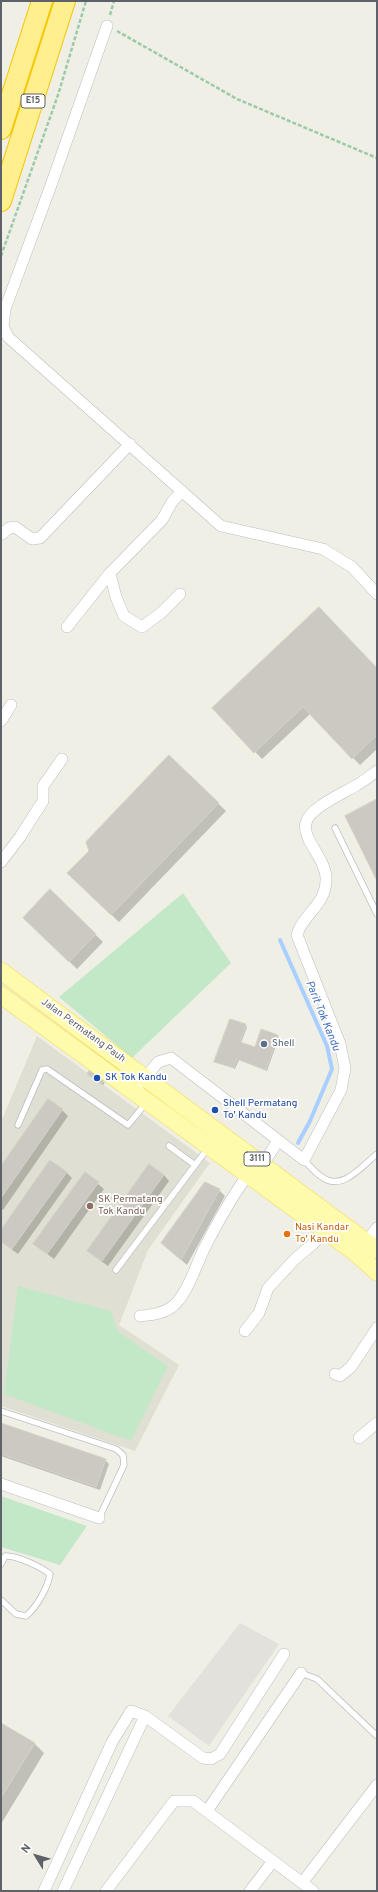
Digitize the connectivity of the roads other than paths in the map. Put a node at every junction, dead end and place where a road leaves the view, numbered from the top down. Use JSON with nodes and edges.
{"nodes":[{"id":1,"x":42,"y":1,"type":"edge"},
{"id":2,"x":65,"y":1,"type":"edge"},
{"id":3,"x":107,"y":26,"type":"road end"},
{"id":4,"x":1,"y":128,"type":"edge"},
{"id":5,"x":1,"y":201,"type":"edge"},
{"id":6,"x":130,"y":444,"type":"junction"},
{"id":7,"x":182,"y":491,"type":"junction"},
{"id":8,"x":2,"y":534,"type":"edge"},
{"id":9,"x":110,"y":573,"type":"junction"},
{"id":10,"x":180,"y":594,"type":"dead end"},
{"id":11,"x":377,"y":594,"type":"edge"},
{"id":12,"x":67,"y":627,"type":"dead end"},
{"id":13,"x":11,"y":705,"type":"dead end"},
{"id":14,"x":1,"y":721,"type":"edge"},
{"id":15,"x":62,"y":759,"type":"dead end"},
{"id":16,"x":377,"y":771,"type":"edge"},
{"id":17,"x":335,"y":828,"type":"dead end"},
{"id":18,"x":1,"y":862,"type":"edge"},
{"id":19,"x":377,"y":914,"type":"edge"},
{"id":20,"x":1,"y":971,"type":"edge"},
{"id":21,"x":1,"y":995,"type":"edge"},
{"id":22,"x":146,"y":1077,"type":"junction"},
{"id":23,"x":141,"y":1097,"type":"junction"},
{"id":24,"x":18,"y":1125,"type":"dead end"},
{"id":25,"x":278,"y":1141,"type":"junction"},
{"id":26,"x":169,"y":1146,"type":"dead end"},
{"id":27,"x":209,"y":1147,"type":"junction"},
{"id":28,"x":377,"y":1154,"type":"edge"},
{"id":29,"x":304,"y":1160,"type":"junction"},
{"id":30,"x":263,"y":1164,"type":"junction"},
{"id":31,"x":195,"y":1165,"type":"junction"},
{"id":32,"x":248,"y":1174,"type":"junction"},
{"id":33,"x":323,"y":1230,"type":"junction"},
{"id":34,"x":370,"y":1243,"type":"edge"},
{"id":35,"x":116,"y":1270,"type":"dead end"},
{"id":36,"x":377,"y":1272,"type":"edge"},
{"id":37,"x":140,"y":1316,"type":"dead end"},
{"id":38,"x":377,"y":1328,"type":"edge"},
{"id":39,"x":245,"y":1331,"type":"dead end"},
{"id":40,"x":335,"y":1374,"type":"dead end"},
{"id":41,"x":1,"y":1411,"type":"edge"},
{"id":42,"x":377,"y":1423,"type":"edge"},
{"id":43,"x":359,"y":1438,"type":"dead end"},
{"id":44,"x":1,"y":1484,"type":"edge"},
{"id":45,"x":99,"y":1518,"type":"joint"},
{"id":46,"x":1,"y":1564,"type":"edge"},
{"id":47,"x":1,"y":1603,"type":"edge"},
{"id":48,"x":284,"y":1654,"type":"dead end"},
{"id":49,"x":301,"y":1673,"type":"joint"},
{"id":50,"x":145,"y":1716,"type":"junction"},
{"id":51,"x":377,"y":1736,"type":"edge"},
{"id":52,"x":377,"y":1785,"type":"edge"},
{"id":53,"x":207,"y":1811,"type":"junction"},
{"id":54,"x":273,"y":1861,"type":"junction"},
{"id":55,"x":302,"y":1883,"type":"junction"},
{"id":56,"x":44,"y":1891,"type":"edge"},
{"id":57,"x":63,"y":1891,"type":"edge"},
{"id":58,"x":106,"y":1891,"type":"edge"},
{"id":59,"x":250,"y":1891,"type":"edge"},
{"id":60,"x":312,"y":1891,"type":"edge"}],
"edges":[{"from":1,"to":4,"type":"highway","number":"E15"},
{"from":2,"to":5,"type":"highway","number":"E15"},
{"from":3,"to":6,"type":"street"},
{"from":6,"to":7,"type":"street"},
{"from":6,"to":8,"type":"street"},
{"from":7,"to":9,"type":"street"},
{"from":7,"to":11,"type":"street"},
{"from":9,"to":10,"type":"street"},
{"from":9,"to":12,"type":"street"},
{"from":13,"to":14,"type":"street"},
{"from":15,"to":18,"type":"street"},
{"from":16,"to":29,"type":"street"},
{"from":17,"to":19,"type":"lane"},
{"from":20,"to":22,"type":"main road","name":"Jalan Permatang Pauh","number":"3111"},
{"from":21,"to":23,"type":"main road","name":"Jalan Permatang Pauh","number":"3111"},
{"from":22,"to":23,"type":"street"},
{"from":22,"to":25,"type":"street"},
{"from":22,"to":30,"type":"main road","name":"Jalan Permatang Pauh","number":"3111"},
{"from":23,"to":24,"type":"lane"},
{"from":23,"to":27,"type":"main road","name":"Jalan Permatang Pauh","number":"3111"},
{"from":25,"to":29,"type":"street"},
{"from":25,"to":30,"type":"street"},
{"from":26,"to":31,"type":"lane"},
{"from":27,"to":31,"type":"lane"},
{"from":27,"to":32,"type":"main road","name":"Jalan Permatang Pauh","number":"3111"},
{"from":28,"to":29,"type":"lane"},
{"from":30,"to":34,"type":"main road","name":"Jalan Permatang Pauh","number":"3111"},
{"from":31,"to":35,"type":"lane"},
{"from":32,"to":33,"type":"main road","name":"Jalan Permatang Pauh","number":"3111"},
{"from":32,"to":37,"type":"street"},
{"from":33,"to":34,"type":"main road","name":"Jalan Permatang Pauh","number":"3111"},
{"from":33,"to":39,"type":"street"},
{"from":34,"to":36,"type":"main road","name":"Jalan Permatang Pauh","number":"3111"},
{"from":38,"to":40,"type":"street"},
{"from":41,"to":45,"type":"lane"},
{"from":42,"to":43,"type":"street"},
{"from":44,"to":45,"type":"street"},
{"from":46,"to":47,"type":"lane"},
{"from":48,"to":50,"type":"street"},
{"from":49,"to":51,"type":"lane"},
{"from":49,"to":53,"type":"street"},
{"from":50,"to":56,"type":"street"},
{"from":50,"to":57,"type":"street"},
{"from":52,"to":55,"type":"street"},
{"from":53,"to":54,"type":"street"},
{"from":53,"to":58,"type":"street"},
{"from":54,"to":55,"type":"street"},
{"from":54,"to":59,"type":"street"},
{"from":55,"to":60,"type":"street"}]}
